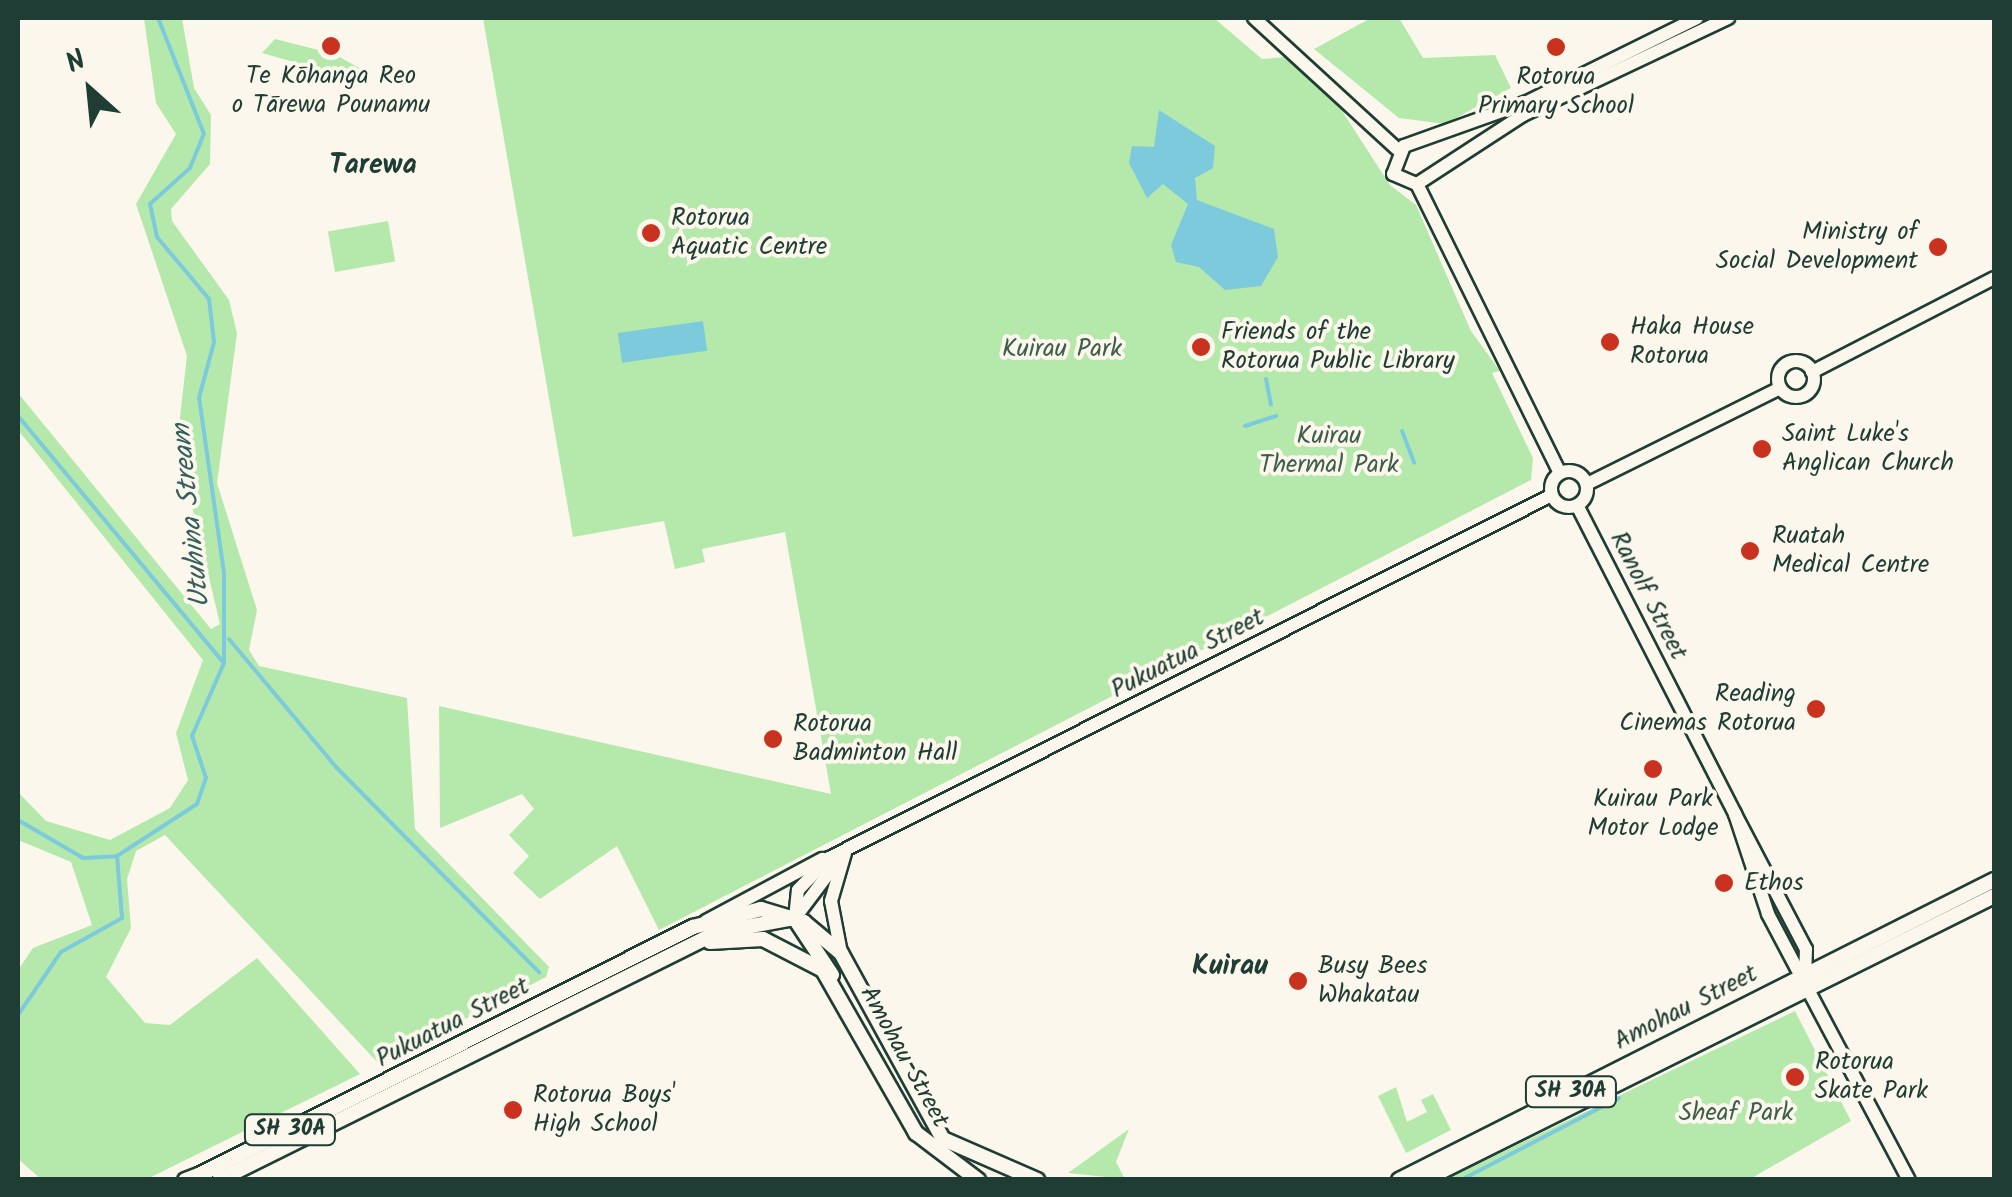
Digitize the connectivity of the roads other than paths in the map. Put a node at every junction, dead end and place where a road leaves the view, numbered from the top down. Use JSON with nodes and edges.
{"nodes":[{"id":1,"x":1254,"y":18,"type":"edge"},
{"id":2,"x":1697,"y":18,"type":"edge"},
{"id":3,"x":1728,"y":18,"type":"edge"},
{"id":4,"x":1417,"y":146,"type":"junction"},
{"id":5,"x":1398,"y":149,"type":"junction"},
{"id":6,"x":1428,"y":174,"type":"junction"},
{"id":7,"x":1416,"y":184,"type":"junction"},
{"id":8,"x":1994,"y":278,"type":"edge"},
{"id":9,"x":1812,"y":372,"type":"junction"},
{"id":10,"x":1780,"y":388,"type":"junction"},
{"id":11,"x":1560,"y":473,"type":"junction"},
{"id":12,"x":1587,"y":484,"type":"junction"},
{"id":13,"x":1552,"y":495,"type":"junction"},
{"id":14,"x":1577,"y":506,"type":"junction"},
{"id":15,"x":845,"y":853,"type":"junction"},
{"id":16,"x":829,"y":858,"type":"junction"},
{"id":17,"x":1994,"y":880,"type":"edge"},
{"id":18,"x":1994,"y":896,"type":"edge"},
{"id":19,"x":795,"y":918,"type":"junction"},
{"id":20,"x":706,"y":921,"type":"junction"},
{"id":21,"x":680,"y":952,"type":"junction"},
{"id":22,"x":841,"y":953,"type":"junction"},
{"id":23,"x":1806,"y":973,"type":"junction"},
{"id":24,"x":834,"y":982,"type":"junction"},
{"id":25,"x":1813,"y":989,"type":"junction"},
{"id":26,"x":1691,"y":1031,"type":"junction"},
{"id":27,"x":1699,"y":1047,"type":"junction"},
{"id":28,"x":191,"y":1178,"type":"edge"},
{"id":29,"x":219,"y":1180,"type":"edge"},
{"id":30,"x":978,"y":1180,"type":"edge"},
{"id":31,"x":1038,"y":1180,"type":"edge"},
{"id":32,"x":1398,"y":1180,"type":"edge"},
{"id":33,"x":1424,"y":1180,"type":"edge"},
{"id":34,"x":1909,"y":1180,"type":"edge"}],
"edges":[{"from":1,"to":5,"type":"main road"},
{"from":2,"to":4,"type":"main road"},
{"from":3,"to":6,"type":"main road"},
{"from":4,"to":5,"type":"main road"},
{"from":4,"to":6,"type":"main road"},
{"from":5,"to":7,"type":"main road"},
{"from":6,"to":7,"type":"main road"},
{"from":7,"to":11,"type":"main road"},
{"from":8,"to":9,"type":"main road"},
{"from":9,"to":10,"type":"main road"},
{"from":9,"to":10,"type":"main road"},
{"from":10,"to":12,"type":"main road"},
{"from":11,"to":12,"type":"main road"},
{"from":11,"to":13,"type":"main road"},
{"from":12,"to":14,"type":"main road"},
{"from":13,"to":14,"type":"main road"},
{"from":13,"to":15,"type":"main road","name":"Pukuatua Street"},
{"from":14,"to":23,"type":"main road","name":"Ranolf Street"},
{"from":15,"to":16,"type":"main road","name":"Pukuatua Street"},
{"from":15,"to":19,"type":"main road","name":"Pukuatua Street"},
{"from":15,"to":22,"type":"main road"},
{"from":16,"to":19,"type":"main road"},
{"from":16,"to":20,"type":"main road","name":"Pukuatua Street"},
{"from":17,"to":23,"type":"main road","name":"Amohau Street","number":"SH 30A"},
{"from":18,"to":25,"type":"main road","name":"Amohau Street","number":"SH 30A"},
{"from":19,"to":20,"type":"main road","name":"Pukuatua Street","number":"SH 30A"},
{"from":19,"to":21,"type":"main road","name":"Pukuatua Street"},
{"from":19,"to":22,"type":"main road","name":"Amohau Street","number":"SH 30A"},
{"from":19,"to":24,"type":"main road"},
{"from":20,"to":28,"type":"main road","name":"Pukuatua Street","number":"SH 30A"},
{"from":21,"to":24,"type":"main road","name":"Amohau Street","number":"SH 30A"},
{"from":21,"to":29,"type":"main road","name":"Pukuatua Street","number":"SH 30A"},
{"from":22,"to":31,"type":"main road","name":"Amohau Street","number":"SH 30A"},
{"from":23,"to":25,"type":"main road","name":"Ranolf Street"},
{"from":23,"to":26,"type":"main road","name":"Amohau Street","number":"SH 30A"},
{"from":24,"to":30,"type":"main road","name":"Amohau Street","number":"SH 30A"},
{"from":25,"to":27,"type":"main road","name":"Amohau Street","number":"SH 30A"},
{"from":25,"to":34,"type":"main road","name":"Ranolf Street"},
{"from":26,"to":27,"type":"main road"},
{"from":26,"to":32,"type":"main road","name":"Amohau Street","number":"SH 30A"},
{"from":27,"to":33,"type":"main road","name":"Amohau Street","number":"SH 30A"}]}
